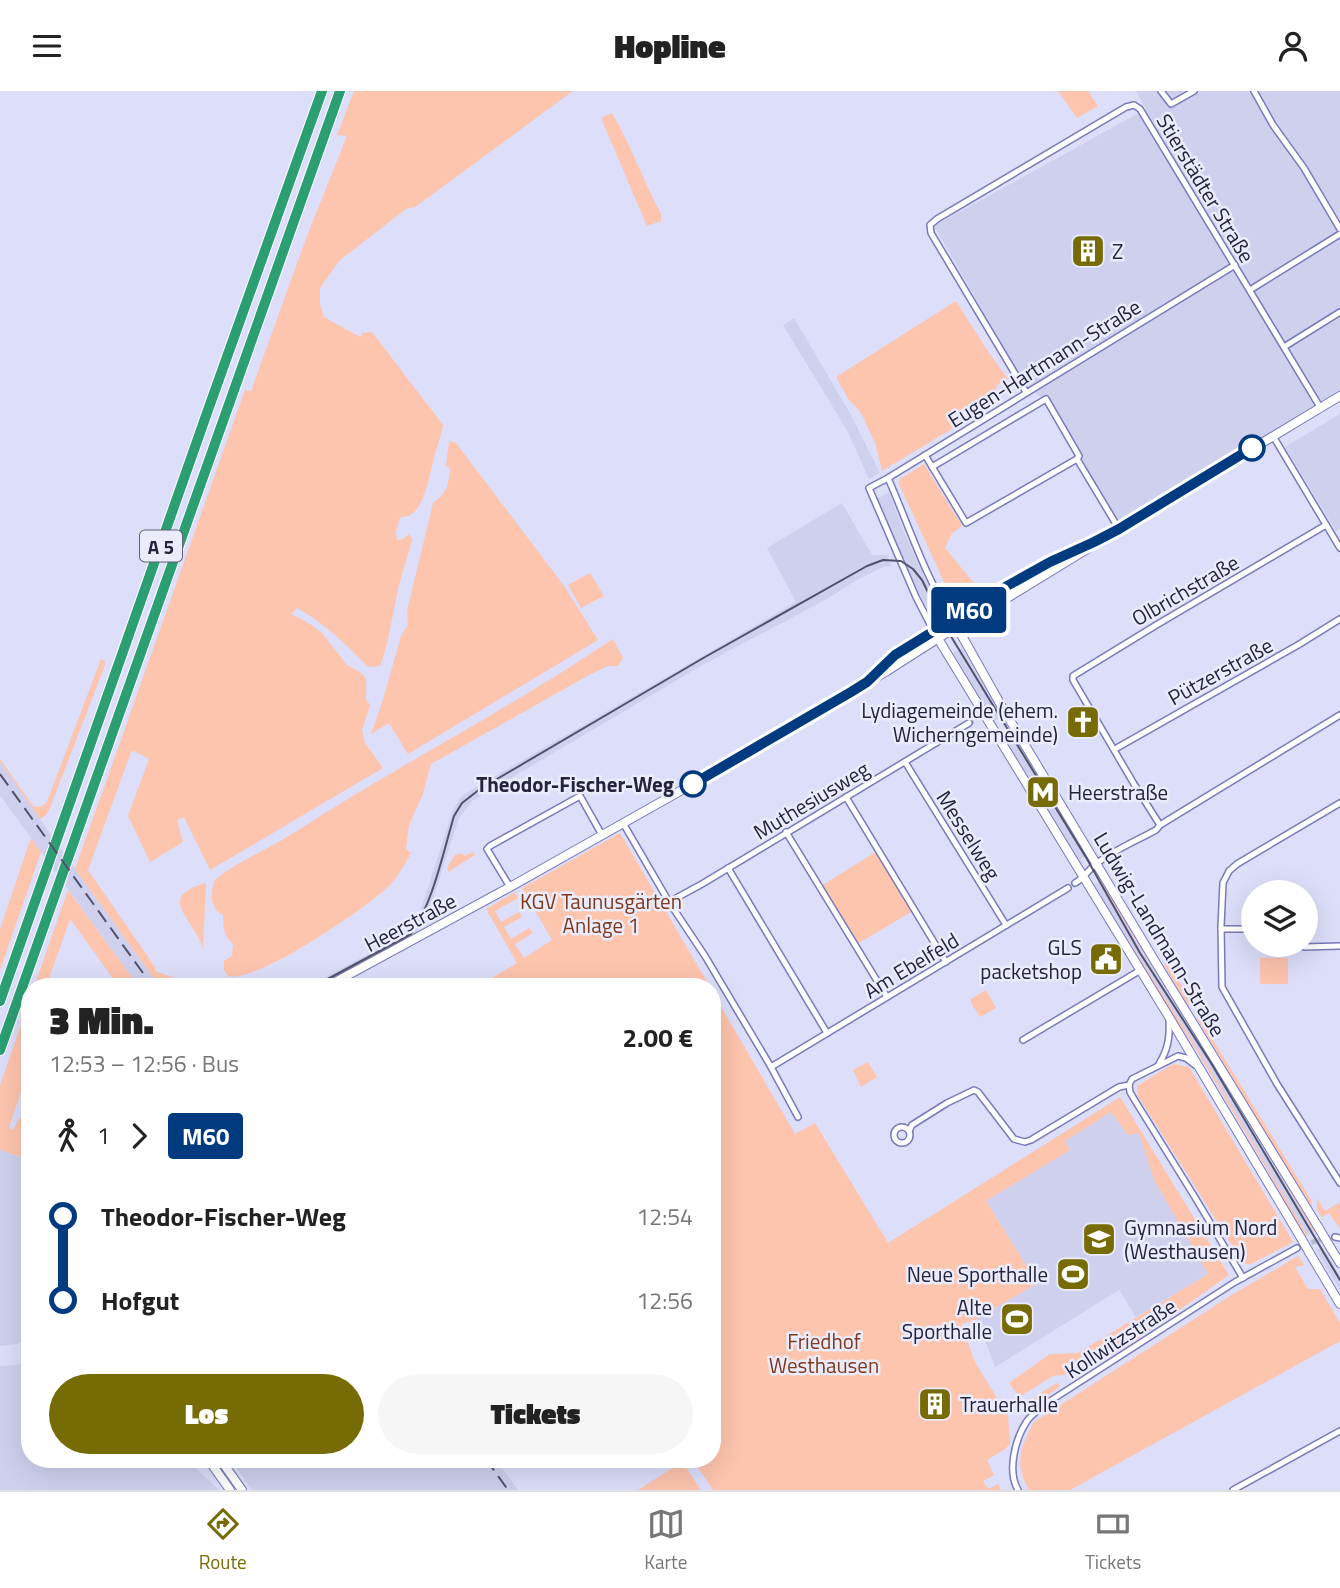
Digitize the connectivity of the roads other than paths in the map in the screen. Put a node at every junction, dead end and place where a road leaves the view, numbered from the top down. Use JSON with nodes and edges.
{"nodes":[{"id":1,"x":322,"y":91,"type":"edge"},
{"id":2,"x":340,"y":91,"type":"edge"},
{"id":3,"x":1161,"y":91,"type":"edge"},
{"id":4,"x":1194,"y":91,"type":"edge"},
{"id":5,"x":1254,"y":91,"type":"edge"},
{"id":6,"x":1340,"y":231,"type":"edge"},
{"id":7,"x":1235,"y":265,"type":"junction"},
{"id":8,"x":1250,"y":290,"type":"junction"},
{"id":9,"x":1340,"y":312,"type":"edge"},
{"id":10,"x":1284,"y":347,"type":"junction"},
{"id":11,"x":1026,"y":392,"type":"junction"},
{"id":12,"x":1340,"y":395,"type":"edge"},
{"id":13,"x":1320,"y":407,"type":"junction"},
{"id":14,"x":1273,"y":436,"type":"junction"},
{"id":15,"x":925,"y":455,"type":"junction"},
{"id":16,"x":1077,"y":459,"type":"junction"},
{"id":17,"x":932,"y":467,"type":"junction"},
{"id":18,"x":888,"y":478,"type":"junction"},
{"id":19,"x":1326,"y":525,"type":"junction"},
{"id":20,"x":1119,"y":529,"type":"junction"},
{"id":21,"x":1340,"y":548,"type":"edge"},
{"id":22,"x":1340,"y":619,"type":"edge"},
{"id":23,"x":955,"y":623,"type":"junction"},
{"id":24,"x":936,"y":636,"type":"junction"},
{"id":25,"x":1340,"y":715,"type":"edge"},
{"id":26,"x":969,"y":723,"type":"tunnel mouth"},
{"id":27,"x":1115,"y":749,"type":"junction"},
{"id":28,"x":905,"y":762,"type":"junction"},
{"id":29,"x":846,"y":797,"type":"junction"},
{"id":30,"x":1340,"y":803,"type":"edge"},
{"id":31,"x":623,"y":823,"type":"junction"},
{"id":32,"x":1160,"y":825,"type":"junction"},
{"id":33,"x":786,"y":832,"type":"junction"},
{"id":34,"x":602,"y":835,"type":"junction"},
{"id":35,"x":1097,"y":863,"type":"junction"},
{"id":36,"x":728,"y":869,"type":"junction"},
{"id":37,"x":1079,"y":881,"type":"junction"},
{"id":38,"x":510,"y":887,"type":"junction"},
{"id":39,"x":1068,"y":888,"type":"dead end"},
{"id":40,"x":669,"y":902,"type":"junction"},
{"id":41,"x":1006,"y":925,"type":"junction"},
{"id":42,"x":1222,"y":929,"type":"junction"},
{"id":43,"x":1241,"y":929,"type":"edge"},
{"id":44,"x":1340,"y":946,"type":"edge"},
{"id":45,"x":1318,"y":947,"type":"edge"},
{"id":46,"x":946,"y":962,"type":"junction"},
{"id":47,"x":1139,"y":971,"type":"junction"},
{"id":48,"x":26,"y":978,"type":"edge"},
{"id":49,"x":343,"y":978,"type":"edge"},
{"id":50,"x":718,"y":978,"type":"edge"},
{"id":51,"x":721,"y":983,"type":"edge"},
{"id":52,"x":21,"y":991,"type":"edge"},
{"id":53,"x":887,"y":997,"type":"junction"},
{"id":54,"x":0,"y":1001,"type":"edge"},
{"id":55,"x":1169,"y":1017,"type":"junction"},
{"id":56,"x":827,"y":1033,"type":"junction"},
{"id":57,"x":1023,"y":1040,"type":"dead end"},
{"id":58,"x":0,"y":1050,"type":"edge"},
{"id":59,"x":1157,"y":1066,"type":"junction"},
{"id":60,"x":771,"y":1067,"type":"junction"},
{"id":61,"x":1200,"y":1070,"type":"junction"},
{"id":62,"x":1129,"y":1085,"type":"junction"},
{"id":63,"x":798,"y":1117,"type":"dead end"},
{"id":64,"x":909,"y":1131,"type":"dead end"},
{"id":65,"x":1340,"y":1183,"type":"edge"},
{"id":66,"x":1297,"y":1248,"type":"tunnel mouth"},
{"id":67,"x":1340,"y":1263,"type":"edge"},
{"id":68,"x":1242,"y":1278,"type":"junction"},
{"id":69,"x":1340,"y":1304,"type":"edge"},
{"id":70,"x":1340,"y":1431,"type":"edge"},
{"id":71,"x":214,"y":1468,"type":"edge"},
{"id":72,"x":226,"y":1468,"type":"edge"},
{"id":73,"x":230,"y":1490,"type":"edge"},
{"id":74,"x":242,"y":1490,"type":"edge"},
{"id":75,"x":1018,"y":1490,"type":"edge"},
{"id":76,"x":1233,"y":1490,"type":"edge"}],
"edges":[{"from":1,"to":54,"type":"highway","number":"A 5"},
{"from":2,"to":48,"type":"highway","number":"A 5"},
{"from":3,"to":4,"type":"street","name":"Stierstädter Straße"},
{"from":5,"to":6,"type":"street","name":"Stierstädter Straße"},
{"from":6,"to":8,"type":"street","name":"Stierstädter Straße"},
{"from":7,"to":8,"type":"street","name":"Stierstädter Straße"},
{"from":7,"to":11,"type":"street","name":"Eugen-Hartmann-Straße"},
{"from":7,"to":11,"type":"street","name":"Stierstädter Straße"},
{"from":8,"to":10,"type":"street","name":"Stierstädter Straße"},
{"from":9,"to":10,"type":"street"},
{"from":10,"to":13,"type":"street","name":"Stierstädter Straße"},
{"from":11,"to":15,"type":"street","name":"Eugen-Hartmann-Straße"},
{"from":12,"to":13,"type":"main road","name":"Heerstraße"},
{"from":13,"to":14,"type":"main road","name":"Heerstraße"},
{"from":14,"to":19,"type":"street"},
{"from":14,"to":20,"type":"main road","name":"Heerstraße"},
{"from":15,"to":17,"type":"street"},
{"from":15,"to":18,"type":"street","name":"Eugen-Hartmann-Straße"},
{"from":16,"to":17,"type":"street"},
{"from":16,"to":17,"type":"street"},
{"from":16,"to":20,"type":"street"},
{"from":18,"to":23,"type":"street"},
{"from":18,"to":24,"type":"street","name":"Eugen-Hartmann-Straße"},
{"from":19,"to":21,"type":"street"},
{"from":19,"to":27,"type":"street","name":"Olbrichstraße"},
{"from":20,"to":23,"type":"main road","name":"Heerstraße"},
{"from":22,"to":27,"type":"street","name":"Pützerstraße"},
{"from":23,"to":24,"type":"main road","name":"Heerstraße"},
{"from":23,"to":35,"type":"main road","name":"Ludwig-Landmann-Straße"},
{"from":24,"to":31,"type":"main road","name":"Heerstraße"},
{"from":24,"to":37,"type":"main road","name":"Ludwig-Landmann-Straße"},
{"from":25,"to":32,"type":"street"},
{"from":26,"to":28,"type":"street","name":"Muthesiusweg"},
{"from":27,"to":32,"type":"street"},
{"from":28,"to":29,"type":"street","name":"Muthesiusweg"},
{"from":28,"to":41,"type":"street","name":"Messelweg"},
{"from":29,"to":33,"type":"street","name":"Muthesiusweg"},
{"from":29,"to":46,"type":"street"},
{"from":30,"to":42,"type":"street"},
{"from":31,"to":34,"type":"main road","name":"Heerstraße"},
{"from":31,"to":40,"type":"street"},
{"from":32,"to":35,"type":"street"},
{"from":33,"to":36,"type":"street","name":"Muthesiusweg"},
{"from":33,"to":53,"type":"street"},
{"from":34,"to":38,"type":"main road","name":"Heerstraße"},
{"from":34,"to":38,"type":"street"},
{"from":35,"to":37,"type":"street"},
{"from":35,"to":67,"type":"main road","name":"Ludwig-Landmann-Straße","bridge":true},
{"from":36,"to":40,"type":"street","name":"Muthesiusweg"},
{"from":36,"to":56,"type":"street"},
{"from":37,"to":47,"type":"main road","name":"Ludwig-Landmann-Straße"},
{"from":38,"to":49,"type":"main road","name":"Heerstraße"},
{"from":39,"to":41,"type":"street","name":"Am Ebelfeld"},
{"from":40,"to":50,"type":"street"},
{"from":41,"to":46,"type":"street","name":"Am Ebelfeld"},
{"from":42,"to":43,"type":"street"},
{"from":42,"to":65,"type":"street"},
{"from":44,"to":45,"type":"street"},
{"from":46,"to":53,"type":"street","name":"Am Ebelfeld"},
{"from":47,"to":55,"type":"main road","name":"Ludwig-Landmann-Straße"},
{"from":47,"to":57,"type":"street","name":"Ludwig-Landmann-Straße"},
{"from":51,"to":60,"type":"street"},
{"from":52,"to":58,"type":"highway","number":"A 5"},
{"from":53,"to":56,"type":"street","name":"Am Ebelfeld"},
{"from":55,"to":59,"type":"street"},
{"from":55,"to":61,"type":"main road","name":"Ludwig-Landmann-Straße"},
{"from":56,"to":60,"type":"street","name":"Am Ebelfeld"},
{"from":59,"to":61,"type":"street"},
{"from":59,"to":62,"type":"street"},
{"from":60,"to":63,"type":"street"},
{"from":61,"to":69,"type":"main road","name":"Ludwig-Landmann-Straße","bridge":true},
{"from":62,"to":64,"type":"street"},
{"from":62,"to":68,"type":"street"},
{"from":66,"to":68,"type":"street","name":"Kollwitzstraße"},
{"from":68,"to":75,"type":"street","name":"Kollwitzstraße"},
{"from":70,"to":76,"type":"street"},
{"from":71,"to":73,"type":"main road"},
{"from":72,"to":74,"type":"main road"}]}
